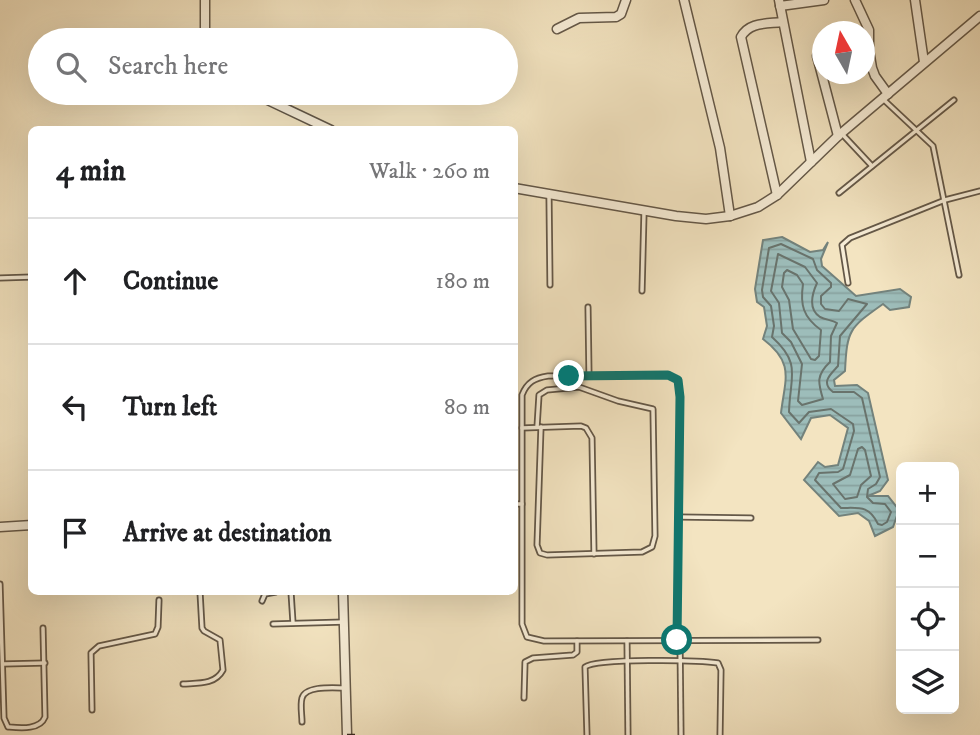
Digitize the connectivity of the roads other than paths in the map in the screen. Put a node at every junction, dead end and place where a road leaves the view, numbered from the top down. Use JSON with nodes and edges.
{"nodes":[{"id":1,"x":205,"y":0,"type":"edge"},
{"id":2,"x":626,"y":0,"type":"edge"},
{"id":3,"x":684,"y":0,"type":"edge"},
{"id":4,"x":824,"y":0,"type":"edge"},
{"id":5,"x":855,"y":0,"type":"edge"},
{"id":6,"x":916,"y":1,"type":"edge"},
{"id":7,"x":779,"y":3,"type":"edge"},
{"id":8,"x":980,"y":16,"type":"edge"},
{"id":9,"x":782,"y":22,"type":"junction"},
{"id":10,"x":205,"y":28,"type":"edge"},
{"id":11,"x":557,"y":29,"type":"dead end"},
{"id":12,"x":924,"y":62,"type":"junction"},
{"id":13,"x":825,"y":84,"type":"edge"},
{"id":14,"x":885,"y":96,"type":"junction"},
{"id":15,"x":954,"y":100,"type":"dead end"},
{"id":16,"x":278,"y":105,"type":"edge"},
{"id":17,"x":323,"y":126,"type":"edge"},
{"id":18,"x":917,"y":130,"type":"junction"},
{"id":19,"x":840,"y":135,"type":"junction"},
{"id":20,"x":811,"y":162,"type":"junction"},
{"id":21,"x":872,"y":166,"type":"junction"},
{"id":22,"x":518,"y":189,"type":"edge"},
{"id":23,"x":980,"y":191,"type":"edge"},
{"id":24,"x":549,"y":194,"type":"junction"},
{"id":25,"x":839,"y":194,"type":"dead end"},
{"id":26,"x":777,"y":195,"type":"junction"},
{"id":27,"x":945,"y":200,"type":"junction"},
{"id":28,"x":644,"y":210,"type":"junction"},
{"id":29,"x":730,"y":216,"type":"junction"},
{"id":30,"x":959,"y":275,"type":"dead end"},
{"id":31,"x":28,"y":277,"type":"edge"},
{"id":32,"x":0,"y":278,"type":"edge"},
{"id":33,"x":848,"y":283,"type":"dead end"},
{"id":34,"x":550,"y":285,"type":"dead end"},
{"id":35,"x":642,"y":291,"type":"dead end"},
{"id":36,"x":588,"y":307,"type":"dead end"},
{"id":37,"x":589,"y":376,"type":"junction"},
{"id":38,"x":539,"y":427,"type":"junction"},
{"id":39,"x":522,"y":428,"type":"junction"},
{"id":40,"x":518,"y":504,"type":"edge"},
{"id":41,"x":522,"y":504,"type":"junction"},
{"id":42,"x":679,"y":517,"type":"junction"},
{"id":43,"x":751,"y":517,"type":"dead end"},
{"id":44,"x":28,"y":525,"type":"edge"},
{"id":45,"x":0,"y":527,"type":"edge"},
{"id":46,"x":594,"y":554,"type":"junction"},
{"id":47,"x":0,"y":584,"type":"edge"},
{"id":48,"x":200,"y":595,"type":"edge"},
{"id":49,"x":264,"y":595,"type":"edge"},
{"id":50,"x":291,"y":595,"type":"edge"},
{"id":51,"x":343,"y":595,"type":"edge"},
{"id":52,"x":159,"y":600,"type":"dead end"},
{"id":53,"x":261,"y":601,"type":"dead end"},
{"id":54,"x":344,"y":622,"type":"junction"},
{"id":55,"x":293,"y":623,"type":"junction"},
{"id":56,"x":273,"y":624,"type":"dead end"},
{"id":57,"x":43,"y":628,"type":"dead end"},
{"id":58,"x":818,"y":640,"type":"dead end"},
{"id":59,"x":577,"y":641,"type":"junction"},
{"id":60,"x":627,"y":641,"type":"junction"},
{"id":61,"x":679,"y":641,"type":"junction"},
{"id":62,"x":627,"y":661,"type":"junction"},
{"id":63,"x":681,"y":662,"type":"junction"},
{"id":64,"x":45,"y":663,"type":"junction"},
{"id":65,"x":3,"y":664,"type":"junction"},
{"id":66,"x":183,"y":684,"type":"dead end"},
{"id":67,"x":346,"y":688,"type":"junction"},
{"id":68,"x":524,"y":698,"type":"dead end"},
{"id":69,"x":92,"y":710,"type":"dead end"},
{"id":70,"x":302,"y":722,"type":"dead end"},
{"id":71,"x":347,"y":735,"type":"edge"},
{"id":72,"x":587,"y":735,"type":"edge"},
{"id":73,"x":628,"y":735,"type":"edge"},
{"id":74,"x":681,"y":735,"type":"edge"},
{"id":75,"x":720,"y":735,"type":"edge"}],
"edges":[{"from":1,"to":10,"type":"street"},
{"from":2,"to":11,"type":"street"},
{"from":3,"to":29,"type":"street"},
{"from":4,"to":7,"type":"street"},
{"from":5,"to":14,"type":"street"},
{"from":6,"to":12,"type":"street"},
{"from":7,"to":9,"type":"street"},
{"from":8,"to":12,"type":"street"},
{"from":9,"to":20,"type":"street"},
{"from":9,"to":26,"type":"street"},
{"from":12,"to":14,"type":"street"},
{"from":13,"to":19,"type":"street"},
{"from":14,"to":18,"type":"lane"},
{"from":14,"to":19,"type":"street"},
{"from":15,"to":18,"type":"lane"},
{"from":16,"to":17,"type":"street"},
{"from":18,"to":21,"type":"lane"},
{"from":18,"to":27,"type":"lane"},
{"from":19,"to":20,"type":"street"},
{"from":19,"to":21,"type":"lane"},
{"from":20,"to":26,"type":"street"},
{"from":21,"to":25,"type":"lane"},
{"from":22,"to":24,"type":"street"},
{"from":23,"to":27,"type":"lane"},
{"from":24,"to":28,"type":"street"},
{"from":24,"to":34,"type":"lane"},
{"from":26,"to":29,"type":"street"},
{"from":27,"to":30,"type":"lane"},
{"from":27,"to":33,"type":"lane"},
{"from":28,"to":29,"type":"street"},
{"from":28,"to":35,"type":"lane"},
{"from":31,"to":32,"type":"lane"},
{"from":36,"to":37,"type":"lane"},
{"from":37,"to":39,"type":"lane"},
{"from":37,"to":42,"type":"lane"},
{"from":38,"to":39,"type":"lane"},
{"from":38,"to":46,"type":"lane"},
{"from":38,"to":46,"type":"lane"},
{"from":38,"to":46,"type":"lane"},
{"from":39,"to":41,"type":"lane"},
{"from":40,"to":41,"type":"lane"},
{"from":41,"to":59,"type":"lane"},
{"from":42,"to":43,"type":"lane"},
{"from":42,"to":61,"type":"lane"},
{"from":44,"to":45,"type":"street"},
{"from":47,"to":65,"type":"lane"},
{"from":48,"to":66,"type":"lane"},
{"from":49,"to":53,"type":"lane"},
{"from":50,"to":55,"type":"lane"},
{"from":51,"to":54,"type":"street"},
{"from":52,"to":69,"type":"lane"},
{"from":54,"to":55,"type":"lane"},
{"from":54,"to":67,"type":"street"},
{"from":55,"to":56,"type":"lane"},
{"from":57,"to":64,"type":"lane"},
{"from":58,"to":61,"type":"lane"},
{"from":59,"to":60,"type":"lane"},
{"from":59,"to":68,"type":"lane"},
{"from":60,"to":61,"type":"lane"},
{"from":60,"to":62,"type":"lane"},
{"from":61,"to":63,"type":"lane"},
{"from":62,"to":63,"type":"lane"},
{"from":62,"to":72,"type":"lane"},
{"from":62,"to":73,"type":"lane"},
{"from":63,"to":74,"type":"lane"},
{"from":63,"to":75,"type":"lane"},
{"from":64,"to":65,"type":"lane"},
{"from":64,"to":65,"type":"lane"},
{"from":67,"to":70,"type":"lane"},
{"from":67,"to":71,"type":"street"}]}
